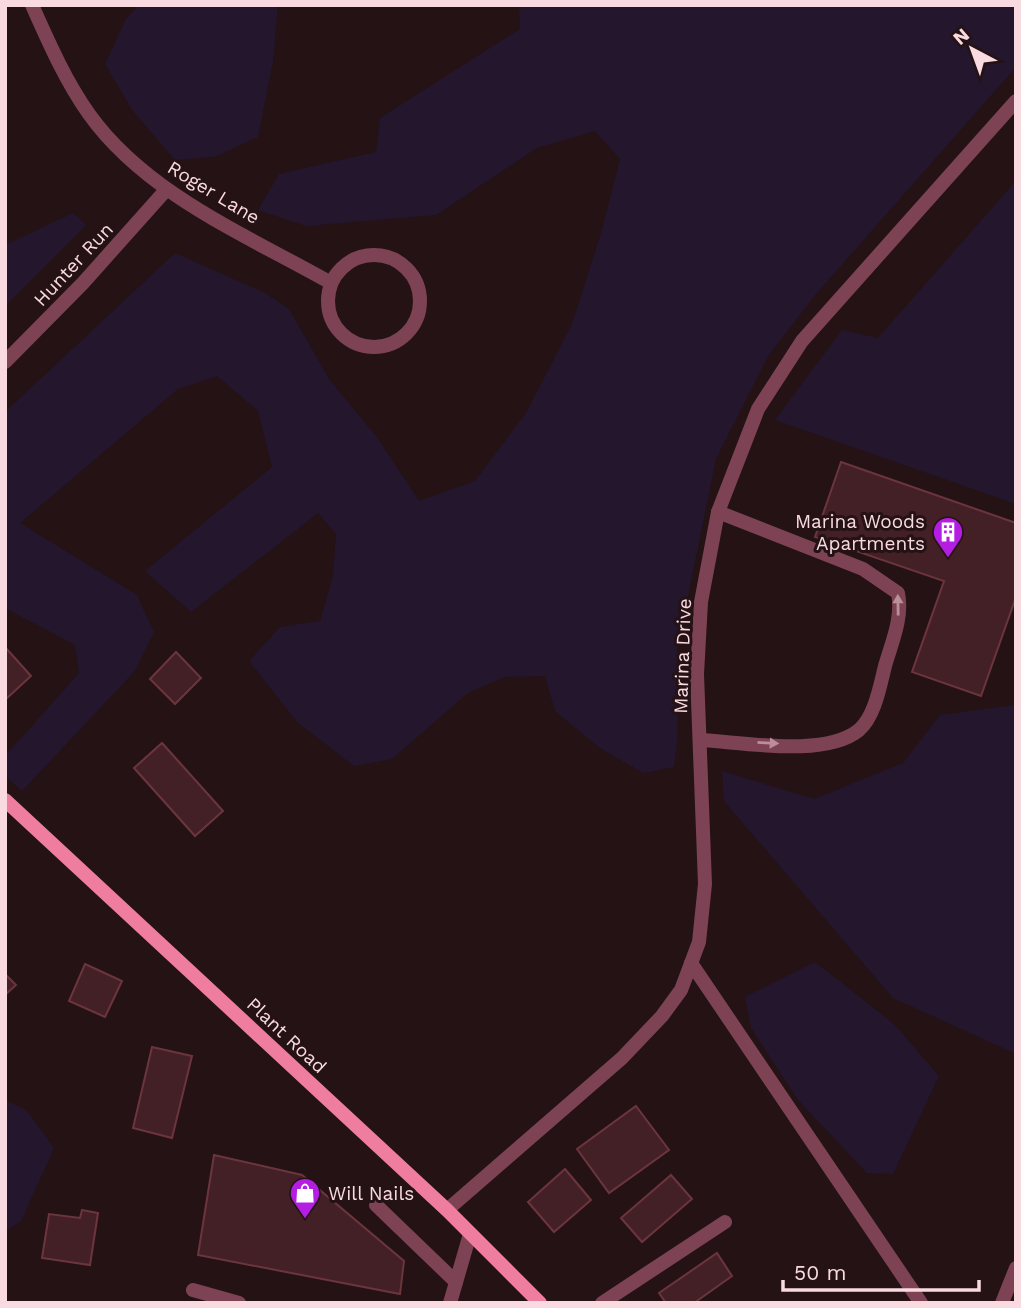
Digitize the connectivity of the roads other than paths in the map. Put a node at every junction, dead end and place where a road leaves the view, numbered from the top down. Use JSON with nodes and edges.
{"nodes":[{"id":1,"x":32,"y":5,"type":"edge"},
{"id":2,"x":1016,"y":101,"type":"edge"},
{"id":3,"x":166,"y":190,"type":"junction"},
{"id":4,"x":331,"y":283,"type":"junction"},
{"id":5,"x":5,"y":362,"type":"edge"},
{"id":6,"x":718,"y":512,"type":"junction"},
{"id":7,"x":700,"y":740,"type":"junction"},
{"id":8,"x":5,"y":800,"type":"edge"},
{"id":9,"x":691,"y":963,"type":"junction"},
{"id":10,"x":376,"y":1205,"type":"dead end"},
{"id":11,"x":447,"y":1210,"type":"junction"},
{"id":12,"x":725,"y":1223,"type":"dead end"},
{"id":13,"x":470,"y":1234,"type":"junction"},
{"id":14,"x":1016,"y":1268,"type":"edge"},
{"id":15,"x":456,"y":1282,"type":"junction"},
{"id":16,"x":193,"y":1290,"type":"dead end"},
{"id":17,"x":239,"y":1303,"type":"edge"},
{"id":18,"x":450,"y":1303,"type":"edge"},
{"id":19,"x":540,"y":1303,"type":"edge"},
{"id":20,"x":602,"y":1303,"type":"edge"},
{"id":21,"x":921,"y":1303,"type":"edge"},
{"id":22,"x":1002,"y":1303,"type":"edge"}],
"edges":[{"from":1,"to":3,"type":"street","name":"Roger Lane"},
{"from":2,"to":6,"type":"street","name":"Marina Drive"},
{"from":3,"to":4,"type":"street","name":"Roger Lane"},
{"from":3,"to":5,"type":"street","name":"Hunter Run"},
{"from":4,"to":4,"type":"street"},
{"from":6,"to":7,"type":"street","name":"Marina Drive"},
{"from":7,"to":6,"type":"street","one_way":true},
{"from":7,"to":9,"type":"street","name":"Marina Drive"},
{"from":8,"to":11,"type":"street","name":"Plant Road"},
{"from":9,"to":11,"type":"street","name":"Marina Drive"},
{"from":9,"to":21,"type":"street"},
{"from":10,"to":15,"type":"street"},
{"from":11,"to":13,"type":"street","name":"Plant Road"},
{"from":12,"to":20,"type":"street"},
{"from":13,"to":15,"type":"street"},
{"from":13,"to":19,"type":"street","name":"Plant Road"},
{"from":14,"to":22,"type":"street"},
{"from":15,"to":18,"type":"street"},
{"from":16,"to":17,"type":"street"}]}
